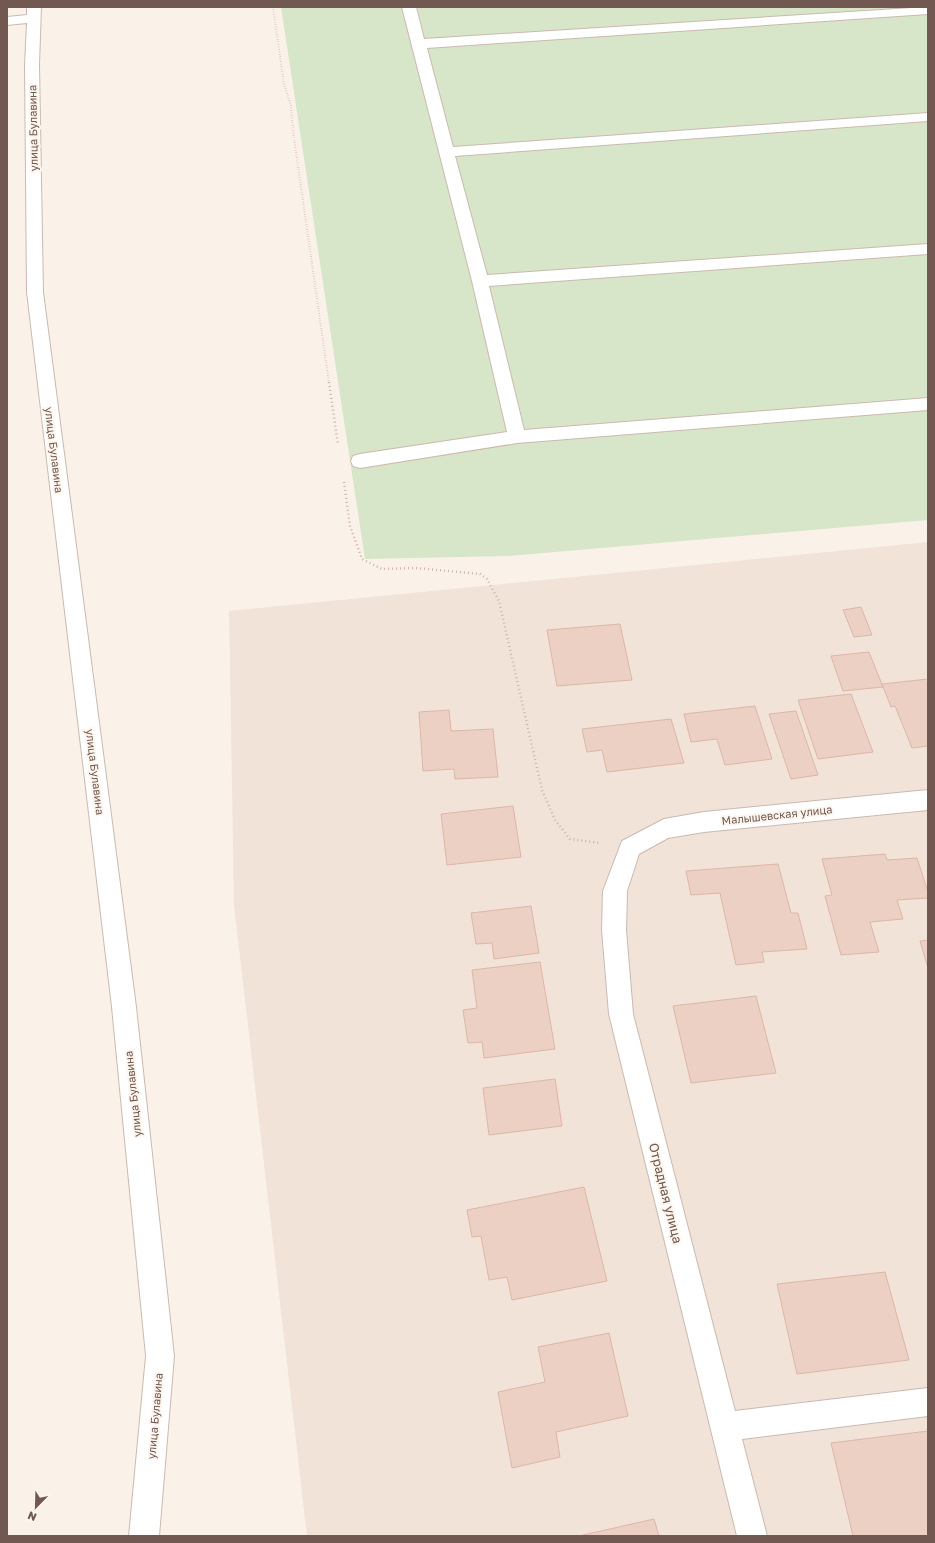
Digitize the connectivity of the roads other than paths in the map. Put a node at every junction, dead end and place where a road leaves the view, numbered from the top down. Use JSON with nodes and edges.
{"nodes":[{"id":1,"x":409,"y":7,"type":"edge"},
{"id":2,"x":928,"y":10,"type":"edge"},
{"id":3,"x":34,"y":12,"type":"edge"},
{"id":4,"x":7,"y":21,"type":"edge"},
{"id":5,"x":418,"y":44,"type":"junction"},
{"id":6,"x":928,"y":117,"type":"edge"},
{"id":7,"x":446,"y":152,"type":"junction"},
{"id":8,"x":928,"y":249,"type":"edge"},
{"id":9,"x":480,"y":282,"type":"junction"},
{"id":10,"x":928,"y":404,"type":"edge"},
{"id":11,"x":517,"y":437,"type":"junction"},
{"id":12,"x":360,"y":461,"type":"dead end"},
{"id":13,"x":928,"y":800,"type":"edge"},
{"id":14,"x":630,"y":848,"type":"joint"},
{"id":15,"x":928,"y":1402,"type":"edge"},
{"id":16,"x":724,"y":1427,"type":"junction"},
{"id":17,"x":144,"y":1536,"type":"edge"},
{"id":18,"x":752,"y":1536,"type":"edge"}],
"edges":[{"from":1,"to":5,"type":"street"},
{"from":2,"to":5,"type":"street"},
{"from":3,"to":4,"type":"street"},
{"from":3,"to":17,"type":"street","name":"улица Булавина"},
{"from":5,"to":7,"type":"street"},
{"from":6,"to":7,"type":"street"},
{"from":7,"to":9,"type":"street"},
{"from":8,"to":9,"type":"street"},
{"from":9,"to":11,"type":"street"},
{"from":10,"to":11,"type":"street"},
{"from":11,"to":12,"type":"street"},
{"from":13,"to":14,"type":"street","name":"Малышевская улица"},
{"from":14,"to":16,"type":"street","name":"Отрадная улица"},
{"from":15,"to":16,"type":"street"},
{"from":16,"to":18,"type":"street","name":"Отрадная улица"}]}
